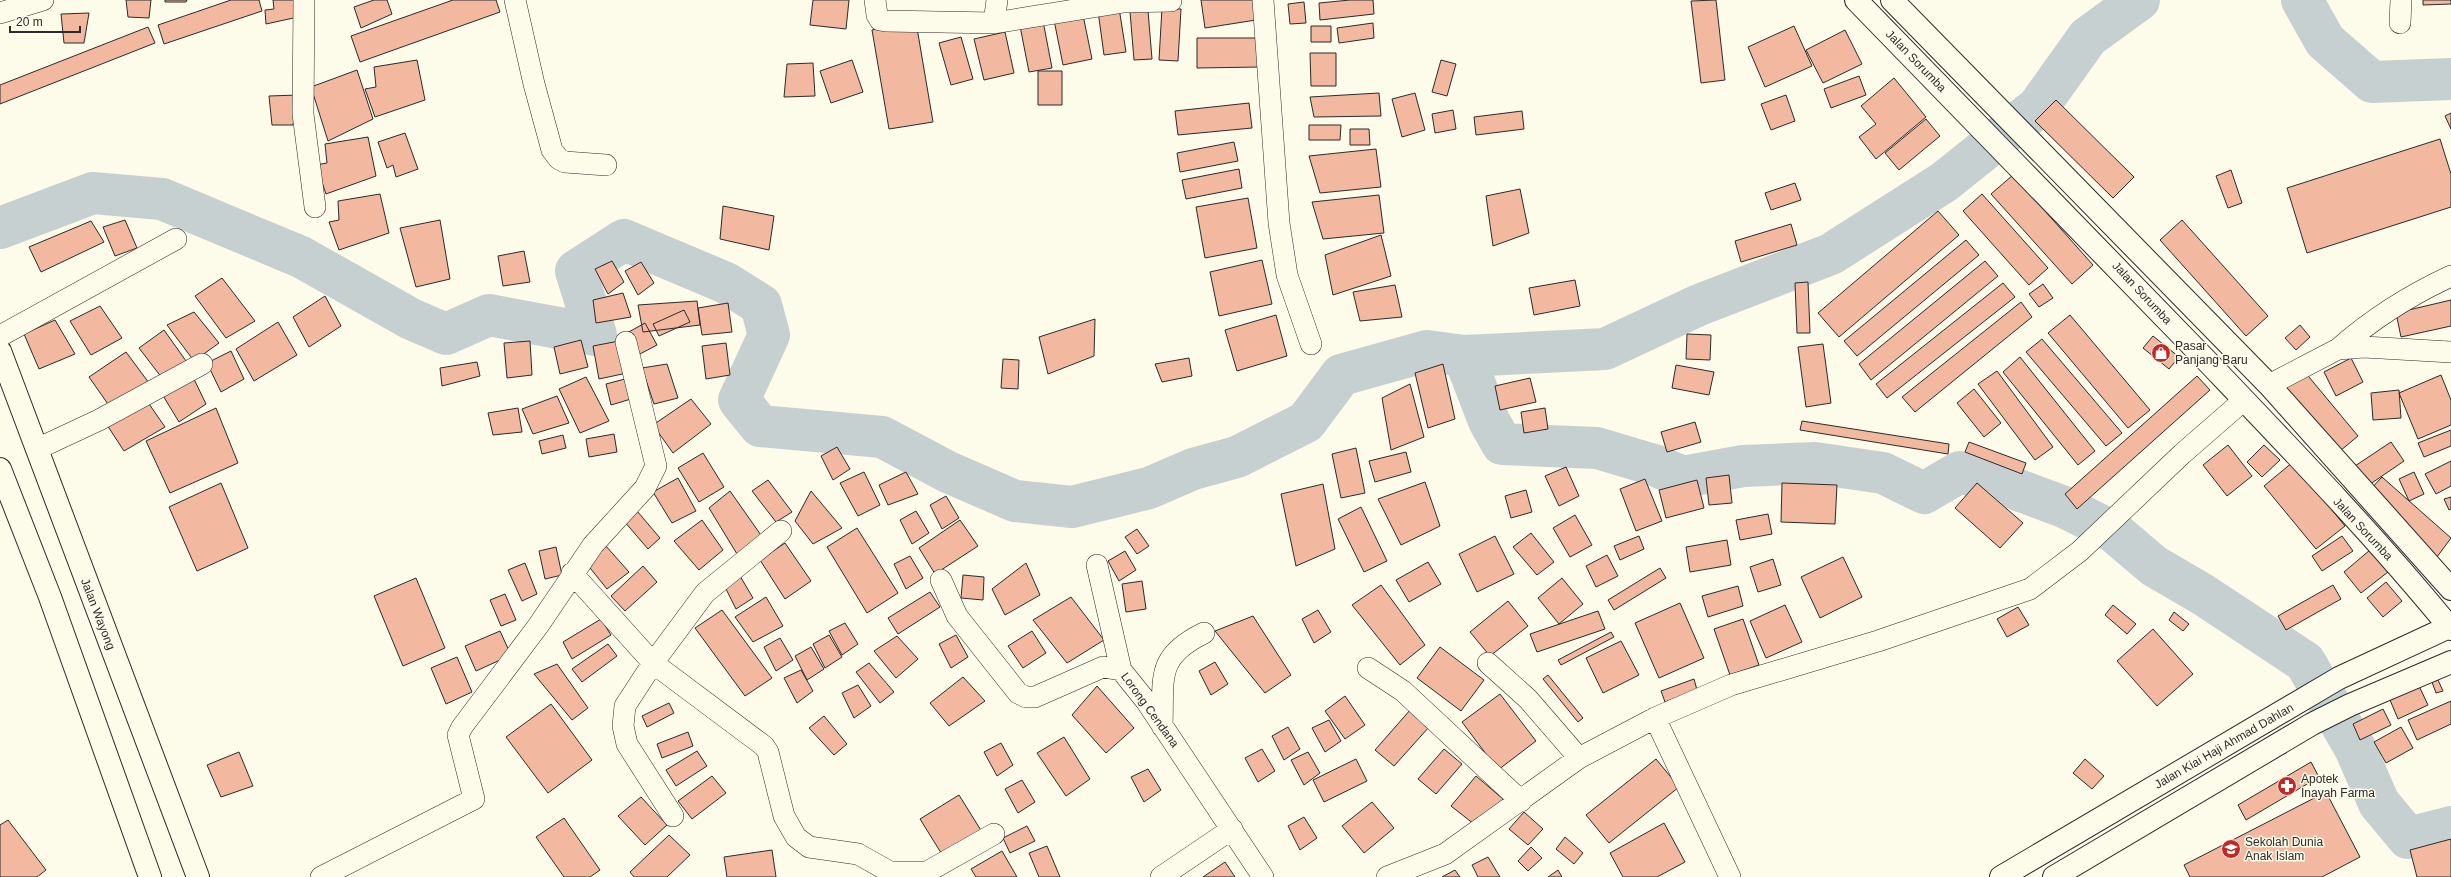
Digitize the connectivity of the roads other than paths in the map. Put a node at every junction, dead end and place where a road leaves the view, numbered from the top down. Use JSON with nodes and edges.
{"nodes":[{"id":1,"x":43,"y":0,"type":"edge"},
{"id":2,"x":304,"y":0,"type":"edge"},
{"id":3,"x":515,"y":0,"type":"edge"},
{"id":4,"x":875,"y":0,"type":"edge"},
{"id":5,"x":997,"y":0,"type":"edge"},
{"id":6,"x":1263,"y":0,"type":"edge"},
{"id":7,"x":1856,"y":0,"type":"edge"},
{"id":8,"x":1892,"y":0,"type":"edge"},
{"id":9,"x":2401,"y":0,"type":"edge"},
{"id":10,"x":1124,"y":1,"type":"edge"},
{"id":11,"x":1172,"y":1,"type":"dead end"},
{"id":12,"x":0,"y":13,"type":"edge"},
{"id":13,"x":994,"y":23,"type":"junction"},
{"id":14,"x":2400,"y":23,"type":"dead end"},
{"id":15,"x":606,"y":165,"type":"dead end"},
{"id":16,"x":315,"y":207,"type":"dead end"},
{"id":17,"x":176,"y":239,"type":"dead end"},
{"id":18,"x":2149,"y":261,"type":"junction"},
{"id":19,"x":2451,"y":276,"type":"edge"},
{"id":20,"x":2129,"y":279,"type":"junction"},
{"id":21,"x":0,"y":336,"type":"edge"},
{"id":22,"x":626,"y":342,"type":"dead end"},
{"id":23,"x":1311,"y":344,"type":"dead end"},
{"id":24,"x":2338,"y":349,"type":"junction"},
{"id":25,"x":0,"y":351,"type":"edge"},
{"id":26,"x":2451,"y":352,"type":"edge"},
{"id":27,"x":202,"y":364,"type":"dead end"},
{"id":28,"x":2269,"y":385,"type":"junction"},
{"id":29,"x":2244,"y":400,"type":"junction"},
{"id":30,"x":37,"y":450,"type":"junction"},
{"id":31,"x":0,"y":469,"type":"edge"},
{"id":32,"x":781,"y":531,"type":"dead end"},
{"id":33,"x":1097,"y":565,"type":"dead end"},
{"id":34,"x":572,"y":573,"type":"junction"},
{"id":35,"x":941,"y":580,"type":"dead end"},
{"id":36,"x":2451,"y":589,"type":"edge"},
{"id":37,"x":2450,"y":627,"type":"edge"},
{"id":38,"x":1204,"y":633,"type":"dead end"},
{"id":39,"x":2451,"y":662,"type":"edge"},
{"id":40,"x":1488,"y":663,"type":"dead end"},
{"id":41,"x":653,"y":664,"type":"junction"},
{"id":42,"x":1368,"y":668,"type":"dead end"},
{"id":43,"x":1121,"y":670,"type":"junction"},
{"id":44,"x":1655,"y":718,"type":"junction"},
{"id":45,"x":1162,"y":726,"type":"junction"},
{"id":46,"x":1579,"y":758,"type":"junction"},
{"id":47,"x":1521,"y":801,"type":"junction"},
{"id":48,"x":673,"y":816,"type":"dead end"},
{"id":49,"x":1232,"y":829,"type":"junction"},
{"id":50,"x":994,"y":834,"type":"dead end"},
{"id":51,"x":1427,"y":870,"type":"edge"},
{"id":52,"x":150,"y":877,"type":"edge"},
{"id":53,"x":198,"y":877,"type":"edge"},
{"id":54,"x":320,"y":877,"type":"edge"},
{"id":55,"x":1161,"y":877,"type":"edge"},
{"id":56,"x":1263,"y":877,"type":"edge"},
{"id":57,"x":1387,"y":877,"type":"edge"},
{"id":58,"x":1730,"y":877,"type":"edge"},
{"id":59,"x":2001,"y":877,"type":"edge"},
{"id":60,"x":2054,"y":877,"type":"edge"}],
"edges":[{"from":1,"to":12,"type":"street"},
{"from":2,"to":16,"type":"street"},
{"from":3,"to":15,"type":"street"},
{"from":4,"to":13,"type":"street"},
{"from":5,"to":13,"type":"street"},
{"from":6,"to":23,"type":"street"},
{"from":7,"to":20,"type":"main road","name":"Jalan Sorumba"},
{"from":8,"to":18,"type":"main road"},
{"from":9,"to":14,"type":"street"},
{"from":10,"to":11,"type":"street"},
{"from":10,"to":13,"type":"street"},
{"from":17,"to":21,"type":"street"},
{"from":18,"to":20,"type":"main road"},
{"from":18,"to":28,"type":"main road"},
{"from":19,"to":24,"type":"street"},
{"from":20,"to":29,"type":"main road","name":"Jalan Sorumba"},
{"from":22,"to":34,"type":"street"},
{"from":24,"to":26,"type":"street"},
{"from":24,"to":28,"type":"street"},
{"from":25,"to":30,"type":"main road","name":"Jalan Wayong"},
{"from":27,"to":30,"type":"street"},
{"from":28,"to":36,"type":"main road"},
{"from":29,"to":37,"type":"main road","name":"Jalan Sorumba"},
{"from":29,"to":44,"type":"street"},
{"from":30,"to":53,"type":"main road","name":"Jalan Wayong"},
{"from":31,"to":52,"type":"main road"},
{"from":32,"to":41,"type":"street"},
{"from":33,"to":43,"type":"street"},
{"from":34,"to":41,"type":"street"},
{"from":34,"to":54,"type":"street"},
{"from":35,"to":43,"type":"street","name":"Lorong Cendana"},
{"from":37,"to":59,"type":"main road","name":"Jalan Kiai Haji Ahmad Dahlan"},
{"from":38,"to":45,"type":"street"},
{"from":39,"to":60,"type":"main road","name":"Jalan Kiai Haji Ahmad Dahlan"},
{"from":40,"to":46,"type":"street"},
{"from":41,"to":48,"type":"street"},
{"from":41,"to":50,"type":"street"},
{"from":42,"to":47,"type":"street"},
{"from":43,"to":45,"type":"street","name":"Lorong Cendana"},
{"from":44,"to":46,"type":"street"},
{"from":44,"to":58,"type":"street"},
{"from":45,"to":49,"type":"street","name":"Lorong Cendana"},
{"from":46,"to":47,"type":"street"},
{"from":47,"to":51,"type":"street"},
{"from":49,"to":55,"type":"street"},
{"from":49,"to":56,"type":"street","name":"Lorong Cendana"},
{"from":51,"to":57,"type":"street"}]}
